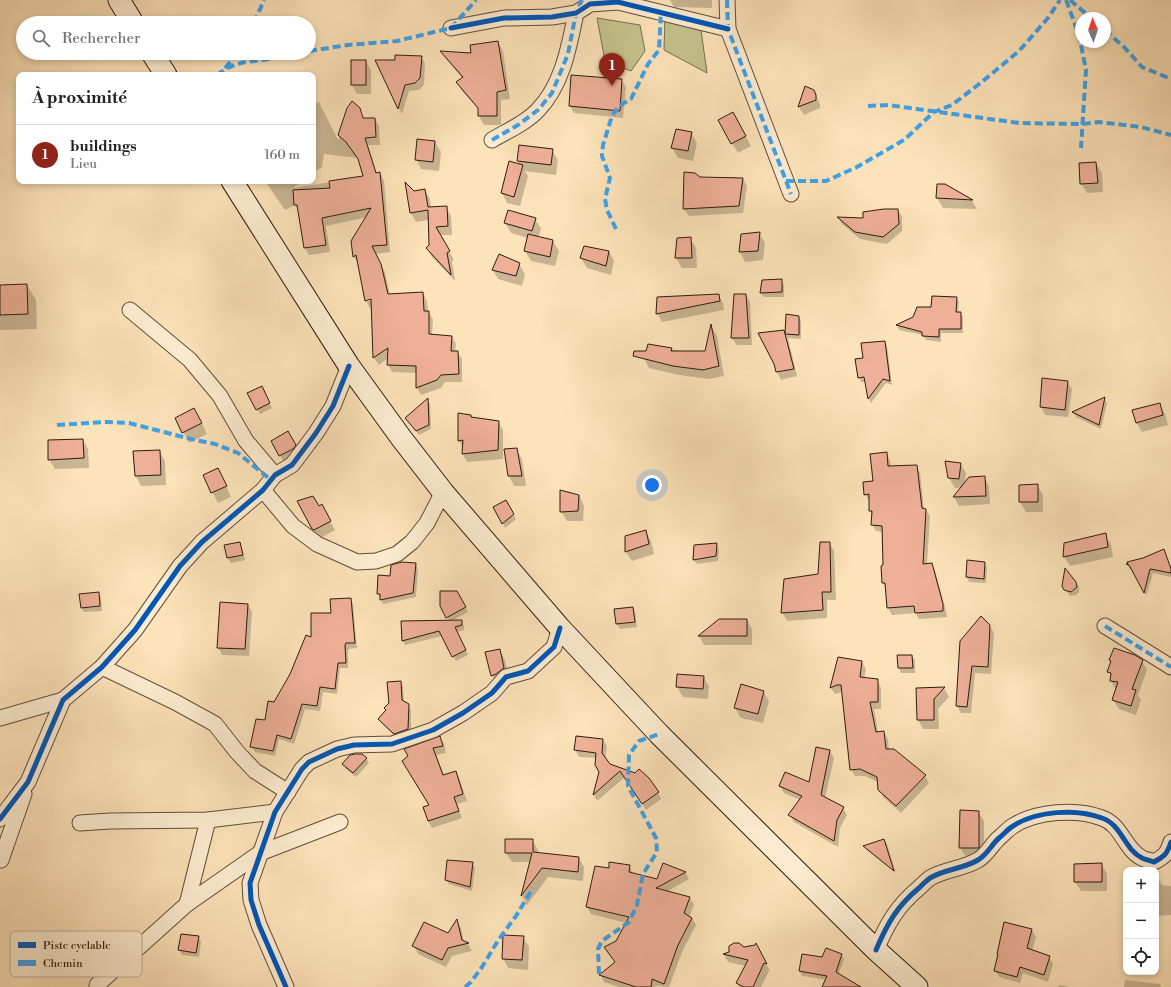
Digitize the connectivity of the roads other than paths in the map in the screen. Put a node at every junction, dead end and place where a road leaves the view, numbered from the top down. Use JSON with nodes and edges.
{"nodes":[{"id":1,"x":119,"y":0,"type":"edge"},
{"id":2,"x":727,"y":0,"type":"edge"},
{"id":3,"x":576,"y":13,"type":"junction"},
{"id":4,"x":129,"y":16,"type":"edge"},
{"id":5,"x":451,"y":28,"type":"dead end"},
{"id":6,"x":728,"y":29,"type":"junction"},
{"id":7,"x":156,"y":60,"type":"edge"},
{"id":8,"x":164,"y":72,"type":"edge"},
{"id":9,"x":492,"y":140,"type":"dead end"},
{"id":10,"x":234,"y":184,"type":"edge"},
{"id":11,"x":791,"y":194,"type":"dead end"},
{"id":12,"x":130,"y":310,"type":"dead end"},
{"id":13,"x":349,"y":366,"type":"junction"},
{"id":14,"x":275,"y":475,"type":"junction"},
{"id":15,"x":263,"y":490,"type":"junction"},
{"id":16,"x":443,"y":492,"type":"junction"},
{"id":17,"x":1105,"y":626,"type":"dead end"},
{"id":18,"x":560,"y":628,"type":"junction"},
{"id":19,"x":102,"y":667,"type":"junction"},
{"id":20,"x":1171,"y":667,"type":"edge"},
{"id":21,"x":63,"y":700,"type":"junction"},
{"id":22,"x":1,"y":720,"type":"edge"},
{"id":23,"x":28,"y":782,"type":"junction"},
{"id":24,"x":288,"y":792,"type":"junction"},
{"id":25,"x":275,"y":812,"type":"junction"},
{"id":26,"x":0,"y":819,"type":"edge"},
{"id":27,"x":208,"y":820,"type":"junction"},
{"id":28,"x":340,"y":822,"type":"dead end"},
{"id":29,"x":80,"y":823,"type":"dead end"},
{"id":30,"x":1171,"y":842,"type":"edge"},
{"id":31,"x":260,"y":853,"type":"junction"},
{"id":32,"x":0,"y":860,"type":"edge"},
{"id":33,"x":187,"y":904,"type":"junction"},
{"id":34,"x":142,"y":944,"type":"edge"},
{"id":35,"x":876,"y":950,"type":"junction"},
{"id":36,"x":106,"y":977,"type":"edge"},
{"id":37,"x":97,"y":985,"type":"dead end"},
{"id":38,"x":286,"y":987,"type":"edge"},
{"id":39,"x":917,"y":987,"type":"edge"}],
"edges":[{"from":1,"to":4,"type":"main road"},
{"from":2,"to":6,"type":"street"},
{"from":3,"to":5,"type":"street"},
{"from":3,"to":6,"type":"street"},
{"from":3,"to":9,"type":"street"},
{"from":6,"to":11,"type":"street"},
{"from":7,"to":8,"type":"main road"},
{"from":10,"to":13,"type":"main road"},
{"from":12,"to":14,"type":"street"},
{"from":13,"to":14,"type":"street"},
{"from":13,"to":16,"type":"main road"},
{"from":14,"to":15,"type":"street"},
{"from":15,"to":16,"type":"street"},
{"from":15,"to":19,"type":"street"},
{"from":16,"to":18,"type":"main road"},
{"from":17,"to":20,"type":"street"},
{"from":18,"to":24,"type":"street"},
{"from":18,"to":35,"type":"main road"},
{"from":19,"to":21,"type":"street"},
{"from":19,"to":24,"type":"street"},
{"from":21,"to":22,"type":"street"},
{"from":21,"to":23,"type":"street"},
{"from":23,"to":26,"type":"street"},
{"from":23,"to":32,"type":"street"},
{"from":24,"to":25,"type":"street"},
{"from":25,"to":27,"type":"street"},
{"from":25,"to":31,"type":"street"},
{"from":27,"to":29,"type":"street"},
{"from":27,"to":33,"type":"street"},
{"from":28,"to":31,"type":"street"},
{"from":30,"to":35,"type":"street"},
{"from":31,"to":33,"type":"street"},
{"from":31,"to":38,"type":"street"},
{"from":33,"to":34,"type":"street"},
{"from":35,"to":39,"type":"main road"},
{"from":36,"to":37,"type":"street"}]}
